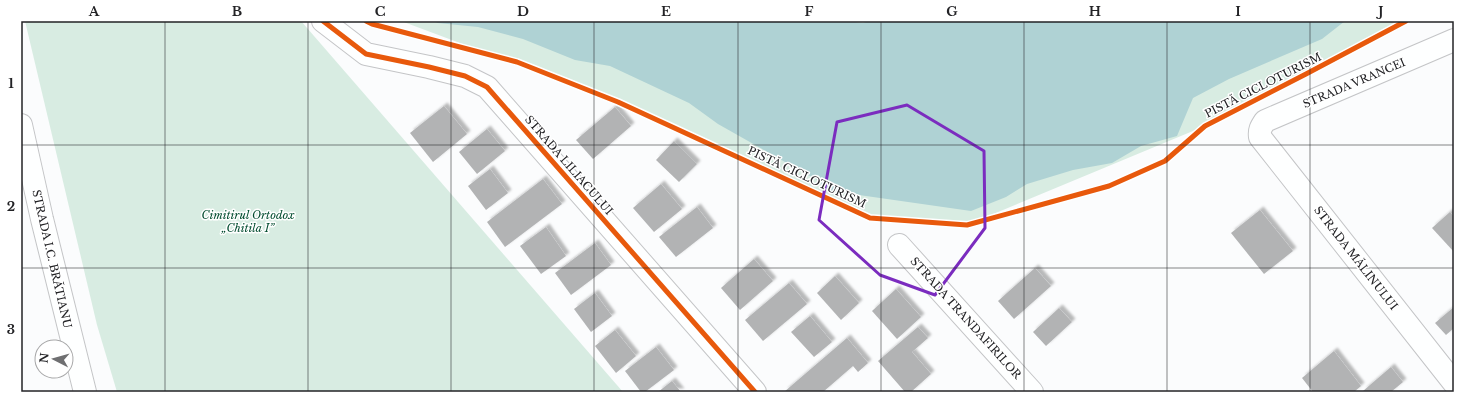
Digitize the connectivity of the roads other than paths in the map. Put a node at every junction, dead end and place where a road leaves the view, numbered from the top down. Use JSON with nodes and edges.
{"nodes":[{"id":1,"x":323,"y":21,"type":"edge"},
{"id":2,"x":1454,"y":40,"type":"edge"},
{"id":3,"x":21,"y":125,"type":"edge"},
{"id":4,"x":1259,"y":132,"type":"joint"},
{"id":5,"x":899,"y":245,"type":"dead end"},
{"id":6,"x":1454,"y":382,"type":"edge"},
{"id":7,"x":85,"y":392,"type":"edge"},
{"id":8,"x":755,"y":392,"type":"edge"},
{"id":9,"x":1032,"y":392,"type":"edge"}],
"edges":[{"from":1,"to":8,"type":"street","name":"STRADA LILIACULUI"},
{"from":2,"to":4,"type":"street","name":"STRADA VRANCEI"},
{"from":3,"to":7,"type":"street","name":"STRADA I.C. BRĂTIANU"},
{"from":4,"to":6,"type":"street","name":"STRADA MĂLINULUI"},
{"from":5,"to":9,"type":"street","name":"STRADA TRANDAFIRILOR"}]}
